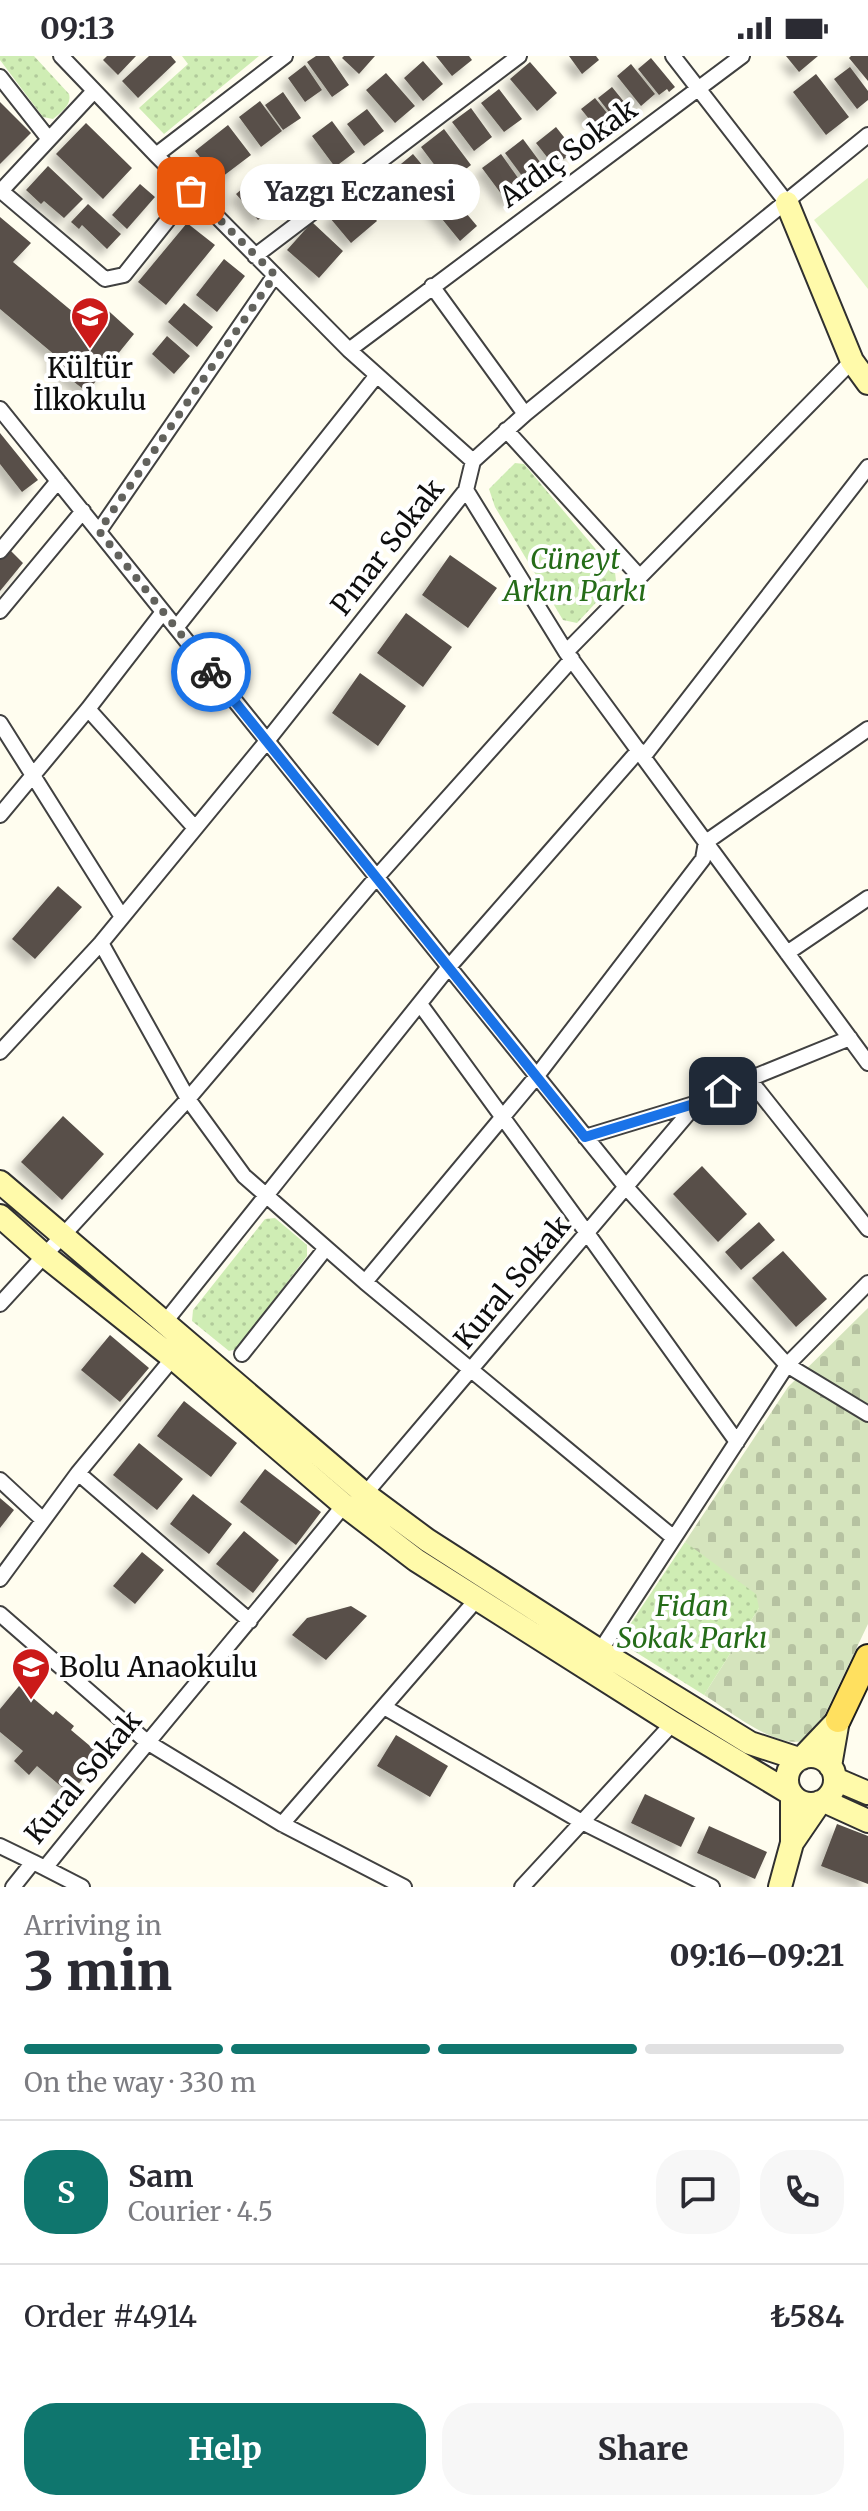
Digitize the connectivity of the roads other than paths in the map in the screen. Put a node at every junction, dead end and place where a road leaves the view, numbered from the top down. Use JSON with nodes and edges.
{"nodes":[{"id":1,"x":61,"y":56,"type":"edge"},
{"id":2,"x":519,"y":56,"type":"edge"},
{"id":3,"x":673,"y":56,"type":"edge"},
{"id":4,"x":742,"y":56,"type":"edge"},
{"id":5,"x":281,"y":57,"type":"edge"},
{"id":6,"x":0,"y":77,"type":"edge"},
{"id":7,"x":699,"y":89,"type":"junction"},
{"id":8,"x":94,"y":91,"type":"junction"},
{"id":9,"x":868,"y":135,"type":"edge"},
{"id":10,"x":48,"y":138,"type":"junction"},
{"id":11,"x":156,"y":155,"type":"junction"},
{"id":12,"x":1,"y":191,"type":"edge"},
{"id":13,"x":191,"y":191,"type":"junction"},
{"id":14,"x":787,"y":203,"type":"junction"},
{"id":15,"x":255,"y":256,"type":"junction"},
{"id":16,"x":275,"y":275,"type":"junction"},
{"id":17,"x":432,"y":286,"type":"junction"},
{"id":18,"x":349,"y":350,"type":"junction"},
{"id":19,"x":852,"y":361,"type":"junction"},
{"id":20,"x":377,"y":375,"type":"junction"},
{"id":21,"x":868,"y":383,"type":"edge"},
{"id":22,"x":0,"y":409,"type":"edge"},
{"id":23,"x":525,"y":414,"type":"junction"},
{"id":24,"x":506,"y":430,"type":"junction"},
{"id":25,"x":473,"y":461,"type":"junction"},
{"id":26,"x":868,"y":467,"type":"edge"},
{"id":27,"x":58,"y":481,"type":"junction"},
{"id":28,"x":466,"y":490,"type":"junction"},
{"id":29,"x":83,"y":511,"type":"junction"},
{"id":30,"x":99,"y":531,"type":"junction"},
{"id":31,"x":0,"y":551,"type":"edge"},
{"id":32,"x":639,"y":576,"type":"junction"},
{"id":33,"x":0,"y":611,"type":"edge"},
{"id":34,"x":163,"y":612,"type":"junction"},
{"id":35,"x":176,"y":628,"type":"junction"},
{"id":36,"x":569,"y":655,"type":"junction"},
{"id":37,"x":88,"y":709,"type":"junction"},
{"id":38,"x":0,"y":723,"type":"edge"},
{"id":39,"x":868,"y":729,"type":"edge"},
{"id":40,"x":267,"y":741,"type":"junction"},
{"id":41,"x":642,"y":753,"type":"junction"},
{"id":42,"x":32,"y":777,"type":"junction"},
{"id":43,"x":0,"y":815,"type":"edge"},
{"id":44,"x":195,"y":828,"type":"junction"},
{"id":45,"x":706,"y":842,"type":"junction"},
{"id":46,"x":376,"y":878,"type":"junction"},
{"id":47,"x":868,"y":898,"type":"edge"},
{"id":48,"x":122,"y":917,"type":"junction"},
{"id":49,"x":101,"y":943,"type":"junction"},
{"id":50,"x":787,"y":953,"type":"junction"},
{"id":51,"x":448,"y":968,"type":"junction"},
{"id":52,"x":420,"y":1004,"type":"junction"},
{"id":53,"x":850,"y":1038,"type":"junction"},
{"id":54,"x":0,"y":1052,"type":"edge"},
{"id":55,"x":866,"y":1058,"type":"edge"},
{"id":56,"x":536,"y":1077,"type":"junction"},
{"id":57,"x":749,"y":1079,"type":"junction"},
{"id":58,"x":188,"y":1099,"type":"junction"},
{"id":59,"x":697,"y":1103,"type":"junction"},
{"id":60,"x":503,"y":1118,"type":"junction"},
{"id":61,"x":585,"y":1137,"type":"junction"},
{"id":62,"x":0,"y":1182,"type":"edge"},
{"id":63,"x":626,"y":1187,"type":"junction"},
{"id":64,"x":266,"y":1196,"type":"junction"},
{"id":65,"x":0,"y":1216,"type":"edge"},
{"id":66,"x":868,"y":1229,"type":"edge"},
{"id":67,"x":587,"y":1233,"type":"junction"},
{"id":68,"x":62,"y":1236,"type":"junction"},
{"id":69,"x":326,"y":1248,"type":"junction"},
{"id":70,"x":44,"y":1255,"type":"junction"},
{"id":71,"x":365,"y":1282,"type":"junction"},
{"id":72,"x":868,"y":1283,"type":"edge"},
{"id":73,"x":0,"y":1304,"type":"edge"},
{"id":74,"x":165,"y":1322,"type":"junction"},
{"id":75,"x":242,"y":1354,"type":"dead end"},
{"id":76,"x":173,"y":1358,"type":"junction"},
{"id":77,"x":787,"y":1365,"type":"junction"},
{"id":78,"x":472,"y":1369,"type":"junction"},
{"id":79,"x":868,"y":1414,"type":"edge"},
{"id":80,"x":737,"y":1442,"type":"junction"},
{"id":81,"x":78,"y":1473,"type":"junction"},
{"id":82,"x":0,"y":1480,"type":"edge"},
{"id":83,"x":365,"y":1494,"type":"junction"},
{"id":84,"x":344,"y":1505,"type":"junction"},
{"id":85,"x":42,"y":1519,"type":"junction"},
{"id":86,"x":674,"y":1538,"type":"junction"},
{"id":87,"x":0,"y":1579,"type":"edge"},
{"id":88,"x":477,"y":1599,"type":"junction"},
{"id":89,"x":0,"y":1614,"type":"edge"},
{"id":90,"x":250,"y":1621,"type":"junction"},
{"id":91,"x":600,"y":1651,"type":"junction"},
{"id":92,"x":868,"y":1657,"type":"edge"},
{"id":93,"x":384,"y":1707,"type":"junction"},
{"id":94,"x":838,"y":1720,"type":"junction"},
{"id":95,"x":673,"y":1723,"type":"junction"},
{"id":96,"x":147,"y":1742,"type":"junction"},
{"id":97,"x":800,"y":1759,"type":"junction"},
{"id":98,"x":833,"y":1772,"type":"junction"},
{"id":99,"x":868,"y":1793,"type":"edge"},
{"id":100,"x":791,"y":1794,"type":"junction"},
{"id":101,"x":822,"y":1802,"type":"junction"},
{"id":102,"x":868,"y":1821,"type":"edge"},
{"id":103,"x":582,"y":1822,"type":"junction"},
{"id":104,"x":282,"y":1824,"type":"junction"},
{"id":105,"x":792,"y":1843,"type":"junction"},
{"id":106,"x":0,"y":1846,"type":"edge"},
{"id":107,"x":39,"y":1865,"type":"junction"},
{"id":108,"x":13,"y":1887,"type":"edge"},
{"id":109,"x":82,"y":1887,"type":"edge"},
{"id":110,"x":404,"y":1887,"type":"edge"},
{"id":111,"x":522,"y":1887,"type":"edge"},
{"id":112,"x":712,"y":1887,"type":"edge"},
{"id":113,"x":780,"y":1887,"type":"edge"}],
"edges":[{"from":1,"to":8,"type":"street"},
{"from":2,"to":15,"type":"street"},
{"from":3,"to":7,"type":"street"},
{"from":4,"to":7,"type":"street","name":"Ardıç Sokak"},
{"from":5,"to":11,"type":"street"},
{"from":6,"to":10,"type":"street"},
{"from":7,"to":14,"type":"street"},
{"from":7,"to":17,"type":"street","name":"Ardıç Sokak"},
{"from":8,"to":10,"type":"street"},
{"from":8,"to":11,"type":"street"},
{"from":9,"to":14,"type":"street","name":"Pınar Sokak"},
{"from":10,"to":12,"type":"street"},
{"from":11,"to":13,"type":"street"},
{"from":12,"to":13,"type":"street"},
{"from":13,"to":15,"type":"street"},
{"from":14,"to":19,"type":"main road"},
{"from":14,"to":23,"type":"street","name":"Pınar Sokak"},
{"from":15,"to":16,"type":"street"},
{"from":16,"to":18,"type":"street"},
{"from":16,"to":30,"type":"street"},
{"from":17,"to":18,"type":"street","name":"Ardıç Sokak"},
{"from":17,"to":23,"type":"street"},
{"from":18,"to":20,"type":"street"},
{"from":19,"to":21,"type":"main road"},
{"from":19,"to":32,"type":"street"},
{"from":20,"to":25,"type":"street"},
{"from":20,"to":35,"type":"street"},
{"from":22,"to":27,"type":"street"},
{"from":23,"to":24,"type":"street","name":"Pınar Sokak"},
{"from":24,"to":25,"type":"street","name":"Pınar Sokak"},
{"from":24,"to":32,"type":"street"},
{"from":25,"to":28,"type":"street","name":"Pınar Sokak"},
{"from":26,"to":41,"type":"street"},
{"from":27,"to":29,"type":"street"},
{"from":27,"to":31,"type":"street"},
{"from":28,"to":36,"type":"street"},
{"from":28,"to":40,"type":"street","name":"Pınar Sokak"},
{"from":29,"to":30,"type":"street"},
{"from":29,"to":33,"type":"street"},
{"from":30,"to":34,"type":"street"},
{"from":32,"to":36,"type":"street"},
{"from":34,"to":35,"type":"street"},
{"from":34,"to":37,"type":"street"},
{"from":35,"to":40,"type":"street"},
{"from":36,"to":41,"type":"street"},
{"from":36,"to":46,"type":"street"},
{"from":37,"to":42,"type":"street"},
{"from":37,"to":44,"type":"street"},
{"from":38,"to":42,"type":"street"},
{"from":39,"to":45,"type":"street"},
{"from":40,"to":44,"type":"street","name":"Pınar Sokak"},
{"from":40,"to":46,"type":"street"},
{"from":41,"to":45,"type":"street"},
{"from":41,"to":51,"type":"street"},
{"from":42,"to":43,"type":"street"},
{"from":42,"to":48,"type":"street"},
{"from":44,"to":48,"type":"street","name":"Pınar Sokak"},
{"from":45,"to":50,"type":"street"},
{"from":45,"to":56,"type":"street"},
{"from":46,"to":51,"type":"street"},
{"from":46,"to":58,"type":"street"},
{"from":47,"to":50,"type":"street"},
{"from":48,"to":49,"type":"street","name":"Pınar Sokak"},
{"from":49,"to":54,"type":"street","name":"Pınar Sokak"},
{"from":49,"to":58,"type":"street"},
{"from":50,"to":53,"type":"street"},
{"from":51,"to":52,"type":"street"},
{"from":51,"to":56,"type":"street"},
{"from":52,"to":60,"type":"street"},
{"from":52,"to":64,"type":"street"},
{"from":53,"to":55,"type":"street"},
{"from":53,"to":57,"type":"street"},
{"from":56,"to":60,"type":"street"},
{"from":56,"to":61,"type":"street"},
{"from":57,"to":59,"type":"street"},
{"from":57,"to":66,"type":"street"},
{"from":58,"to":64,"type":"street"},
{"from":58,"to":68,"type":"street"},
{"from":59,"to":61,"type":"street"},
{"from":59,"to":63,"type":"street","name":"Kural Sokak"},
{"from":60,"to":67,"type":"street"},
{"from":60,"to":71,"type":"street"},
{"from":61,"to":63,"type":"street"},
{"from":62,"to":68,"type":"main road"},
{"from":63,"to":67,"type":"street","name":"Kural Sokak"},
{"from":63,"to":77,"type":"street"},
{"from":64,"to":69,"type":"street"},
{"from":64,"to":74,"type":"street"},
{"from":65,"to":70,"type":"main road"},
{"from":67,"to":78,"type":"street","name":"Kural Sokak"},
{"from":67,"to":80,"type":"street"},
{"from":68,"to":70,"type":"street"},
{"from":68,"to":74,"type":"main road"},
{"from":69,"to":71,"type":"street"},
{"from":69,"to":75,"type":"street"},
{"from":70,"to":73,"type":"street"},
{"from":70,"to":76,"type":"main road"},
{"from":71,"to":78,"type":"street"},
{"from":72,"to":77,"type":"street"},
{"from":74,"to":83,"type":"main road"},
{"from":76,"to":81,"type":"street"},
{"from":76,"to":84,"type":"main road"},
{"from":77,"to":79,"type":"street"},
{"from":77,"to":80,"type":"street"},
{"from":78,"to":83,"type":"street","name":"Kural Sokak"},
{"from":78,"to":86,"type":"street"},
{"from":80,"to":86,"type":"street"},
{"from":81,"to":85,"type":"street"},
{"from":81,"to":90,"type":"street"},
{"from":82,"to":85,"type":"street"},
{"from":83,"to":91,"type":"main road"},
{"from":84,"to":88,"type":"main road"},
{"from":84,"to":90,"type":"street","name":"Kural Sokak"},
{"from":85,"to":87,"type":"street"},
{"from":86,"to":91,"type":"street"},
{"from":88,"to":93,"type":"street"},
{"from":88,"to":95,"type":"main road"},
{"from":89,"to":96,"type":"street"},
{"from":90,"to":96,"type":"street","name":"Kural Sokak"},
{"from":91,"to":97,"type":"main road"},
{"from":92,"to":94,"type":"main road"},
{"from":93,"to":103,"type":"street"},
{"from":93,"to":104,"type":"street"},
{"from":94,"to":97,"type":"main road"},
{"from":94,"to":98,"type":"main road"},
{"from":95,"to":100,"type":"main road"},
{"from":95,"to":103,"type":"street"},
{"from":96,"to":104,"type":"street"},
{"from":96,"to":107,"type":"street","name":"Kural Sokak"},
{"from":97,"to":98,"type":"main road"},
{"from":97,"to":100,"type":"main road"},
{"from":98,"to":99,"type":"main road"},
{"from":98,"to":101,"type":"main road"},
{"from":100,"to":101,"type":"main road"},
{"from":100,"to":105,"type":"main road"},
{"from":101,"to":102,"type":"main road"},
{"from":101,"to":105,"type":"main road"},
{"from":103,"to":111,"type":"street"},
{"from":103,"to":112,"type":"street"},
{"from":104,"to":110,"type":"street"},
{"from":105,"to":113,"type":"main road"},
{"from":106,"to":107,"type":"street"},
{"from":107,"to":108,"type":"street","name":"Kural Sokak"},
{"from":107,"to":109,"type":"street"}]}
